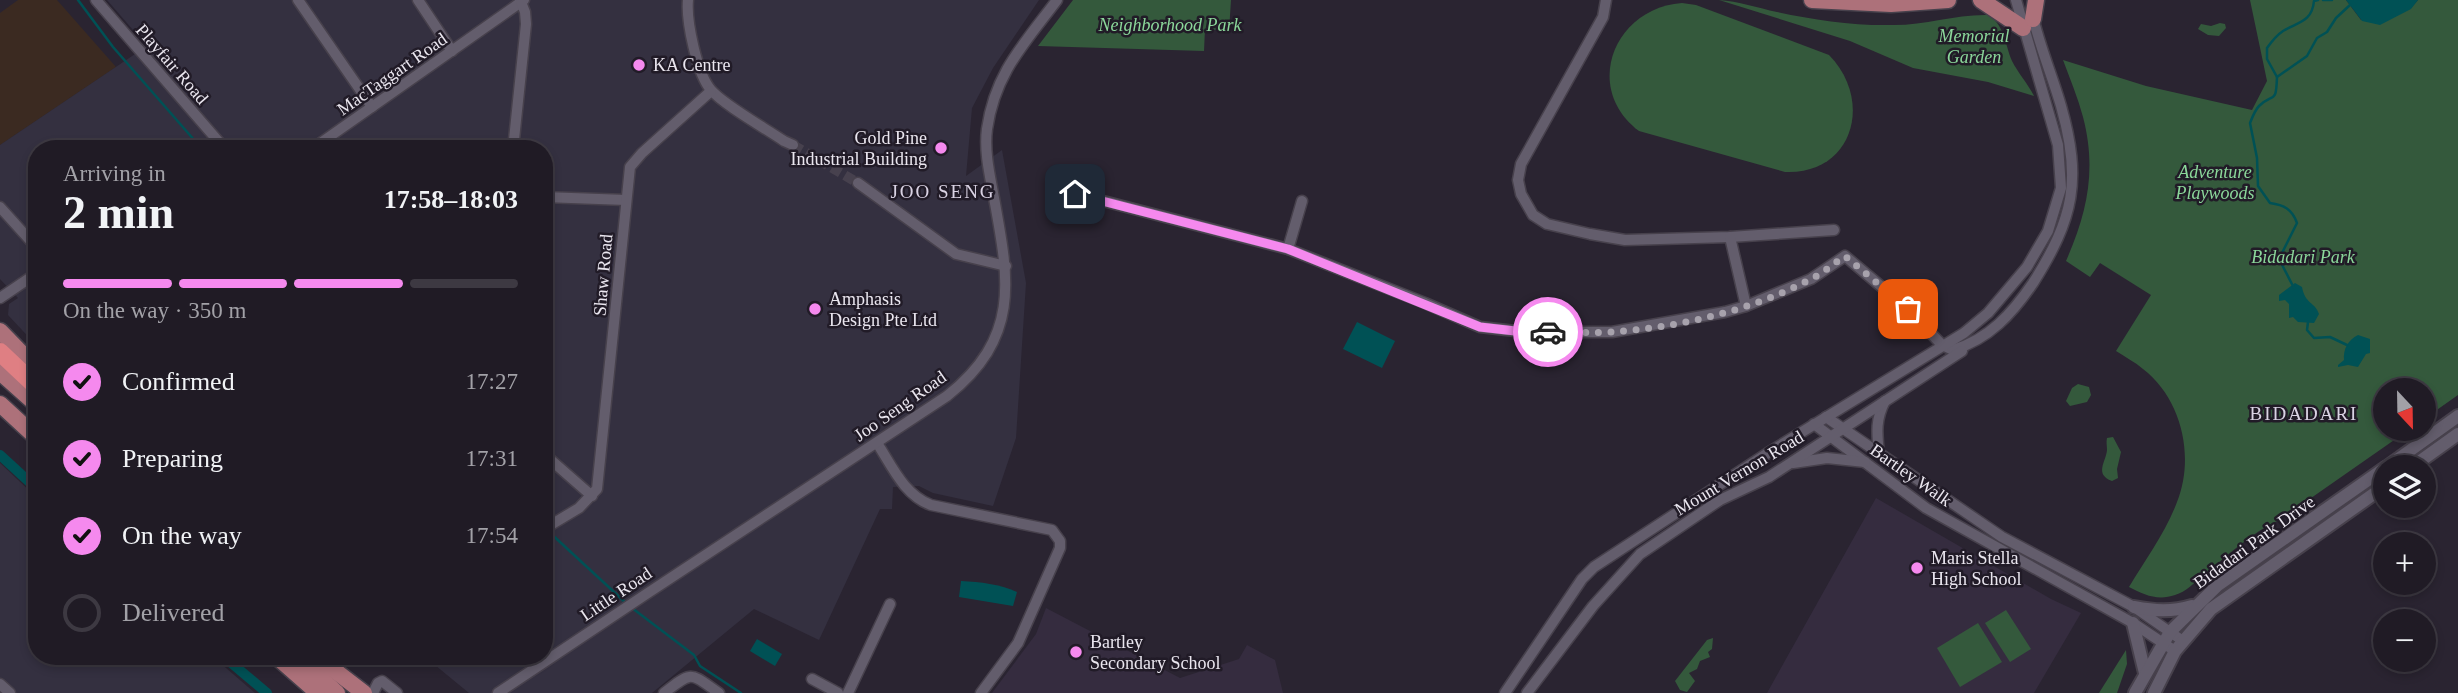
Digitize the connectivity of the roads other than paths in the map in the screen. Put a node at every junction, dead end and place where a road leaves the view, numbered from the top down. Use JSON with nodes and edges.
{"nodes":[{"id":1,"x":96,"y":0,"type":"edge"},
{"id":2,"x":298,"y":0,"type":"edge"},
{"id":3,"x":418,"y":0,"type":"edge"},
{"id":4,"x":688,"y":0,"type":"edge"},
{"id":5,"x":1057,"y":0,"type":"edge"},
{"id":6,"x":1606,"y":0,"type":"edge"},
{"id":7,"x":1812,"y":0,"type":"edge"},
{"id":8,"x":1948,"y":0,"type":"edge"},
{"id":9,"x":1981,"y":0,"type":"edge"},
{"id":10,"x":2016,"y":0,"type":"edge"},
{"id":11,"x":2029,"y":0,"type":"edge"},
{"id":12,"x":2036,"y":0,"type":"edge"},
{"id":13,"x":522,"y":1,"type":"edge"},
{"id":14,"x":2028,"y":24,"type":"junction"},
{"id":15,"x":452,"y":51,"type":"junction"},
{"id":16,"x":711,"y":91,"type":"junction"},
{"id":17,"x":372,"y":107,"type":"junction"},
{"id":18,"x":215,"y":140,"type":"edge"},
{"id":19,"x":325,"y":140,"type":"edge"},
{"id":20,"x":514,"y":140,"type":"edge"},
{"id":21,"x":793,"y":145,"type":"tunnel mouth"},
{"id":22,"x":858,"y":183,"type":"tunnel mouth"},
{"id":23,"x":1061,"y":190,"type":"dead end"},
{"id":24,"x":553,"y":197,"type":"edge"},
{"id":25,"x":626,"y":200,"type":"junction"},
{"id":26,"x":1302,"y":201,"type":"dead end"},
{"id":27,"x":0,"y":207,"type":"edge"},
{"id":28,"x":1834,"y":230,"type":"dead end"},
{"id":29,"x":1730,"y":237,"type":"junction"},
{"id":30,"x":28,"y":238,"type":"edge"},
{"id":31,"x":1288,"y":249,"type":"junction"},
{"id":32,"x":1006,"y":266,"type":"junction"},
{"id":33,"x":28,"y":279,"type":"edge"},
{"id":34,"x":0,"y":298,"type":"edge"},
{"id":35,"x":1746,"y":306,"type":"junction"},
{"id":36,"x":0,"y":331,"type":"edge"},
{"id":37,"x":1942,"y":345,"type":"junction"},
{"id":38,"x":1971,"y":345,"type":"junction"},
{"id":39,"x":0,"y":352,"type":"edge"},
{"id":40,"x":28,"y":360,"type":"edge"},
{"id":41,"x":0,"y":372,"type":"edge"},
{"id":42,"x":28,"y":378,"type":"edge"},
{"id":43,"x":28,"y":397,"type":"edge"},
{"id":44,"x":1885,"y":401,"type":"junction"},
{"id":45,"x":0,"y":404,"type":"edge"},
{"id":46,"x":2458,"y":416,"type":"edge"},
{"id":47,"x":1826,"y":417,"type":"junction"},
{"id":48,"x":1814,"y":425,"type":"junction"},
{"id":49,"x":1843,"y":428,"type":"junction"},
{"id":50,"x":28,"y":430,"type":"edge"},
{"id":51,"x":2458,"y":434,"type":"edge"},
{"id":52,"x":1829,"y":436,"type":"junction"},
{"id":53,"x":877,"y":443,"type":"junction"},
{"id":54,"x":2413,"y":447,"type":"junction"},
{"id":55,"x":2436,"y":450,"type":"junction"},
{"id":56,"x":1879,"y":454,"type":"junction"},
{"id":57,"x":2403,"y":455,"type":"edge"},
{"id":58,"x":2429,"y":455,"type":"edge"},
{"id":59,"x":553,"y":462,"type":"edge"},
{"id":60,"x":1866,"y":463,"type":"junction"},
{"id":61,"x":1787,"y":465,"type":"junction"},
{"id":62,"x":2373,"y":477,"type":"edge"},
{"id":63,"x":2373,"y":495,"type":"edge"},
{"id":64,"x":592,"y":496,"type":"junction"},
{"id":65,"x":2357,"y":506,"type":"junction"},
{"id":66,"x":2331,"y":508,"type":"junction"},
{"id":67,"x":553,"y":524,"type":"edge"},
{"id":68,"x":1630,"y":543,"type":"junction"},
{"id":69,"x":1640,"y":554,"type":"junction"},
{"id":70,"x":682,"y":569,"type":"joint"},
{"id":71,"x":890,"y":604,"type":"dead end"},
{"id":72,"x":2196,"y":605,"type":"junction"},
{"id":73,"x":2134,"y":607,"type":"junction"},
{"id":74,"x":2133,"y":623,"type":"junction"},
{"id":75,"x":2166,"y":638,"type":"junction"},
{"id":76,"x":2179,"y":646,"type":"junction"},
{"id":77,"x":553,"y":656,"type":"edge"},
{"id":78,"x":286,"y":665,"type":"edge"},
{"id":79,"x":307,"y":665,"type":"edge"},
{"id":80,"x":327,"y":665,"type":"edge"},
{"id":81,"x":339,"y":665,"type":"edge"},
{"id":82,"x":540,"y":665,"type":"edge"},
{"id":83,"x":334,"y":671,"type":"junction"},
{"id":84,"x":2146,"y":673,"type":"junction"},
{"id":85,"x":812,"y":679,"type":"dead end"},
{"id":86,"x":0,"y":684,"type":"edge"},
{"id":87,"x":2136,"y":690,"type":"edge"},
{"id":88,"x":10,"y":693,"type":"edge"},
{"id":89,"x":318,"y":693,"type":"edge"},
{"id":90,"x":337,"y":693,"type":"edge"},
{"id":91,"x":363,"y":693,"type":"edge"},
{"id":92,"x":373,"y":693,"type":"edge"},
{"id":93,"x":397,"y":693,"type":"edge"},
{"id":94,"x":498,"y":693,"type":"edge"},
{"id":95,"x":664,"y":693,"type":"edge"},
{"id":96,"x":719,"y":693,"type":"edge"},
{"id":97,"x":838,"y":693,"type":"edge"},
{"id":98,"x":848,"y":693,"type":"edge"},
{"id":99,"x":981,"y":693,"type":"edge"},
{"id":100,"x":1505,"y":693,"type":"edge"},
{"id":101,"x":1527,"y":693,"type":"edge"},
{"id":102,"x":2153,"y":693,"type":"edge"}],
"edges":[{"from":1,"to":18,"type":"street","name":"Playfair Road"},
{"from":2,"to":17,"type":"street"},
{"from":3,"to":15,"type":"street"},
{"from":4,"to":16,"type":"street"},
{"from":5,"to":32,"type":"street","name":"Joo Seng Road"},
{"from":6,"to":29,"type":"street"},
{"from":7,"to":8,"type":"main road"},
{"from":9,"to":14,"type":"main road"},
{"from":10,"to":14,"type":"street"},
{"from":11,"to":14,"type":"street"},
{"from":12,"to":14,"type":"main road"},
{"from":13,"to":15,"type":"street","name":"MacTaggart Road"},
{"from":13,"to":20,"type":"street"},
{"from":14,"to":37,"type":"street","name":"Mount Vernon Road"},
{"from":14,"to":38,"type":"street","name":"Mount Vernon Road"},
{"from":15,"to":17,"type":"street","name":"MacTaggart Road"},
{"from":16,"to":21,"type":"street"},
{"from":16,"to":25,"type":"street","name":"Shaw Road"},
{"from":17,"to":19,"type":"street","name":"MacTaggart Road"},
{"from":22,"to":32,"type":"street"},
{"from":23,"to":31,"type":"street"},
{"from":24,"to":25,"type":"street"},
{"from":25,"to":64,"type":"street","name":"Shaw Road"},
{"from":26,"to":31,"type":"street"},
{"from":27,"to":30,"type":"street"},
{"from":28,"to":29,"type":"street"},
{"from":29,"to":35,"type":"street"},
{"from":31,"to":35,"type":"street"},
{"from":32,"to":53,"type":"street","name":"Joo Seng Road"},
{"from":33,"to":34,"type":"street"},
{"from":35,"to":37,"type":"street"},
{"from":36,"to":40,"type":"main road"},
{"from":37,"to":38,"type":"street"},
{"from":37,"to":47,"type":"street","name":"Mount Vernon Road"},
{"from":38,"to":44,"type":"street","name":"Mount Vernon Road"},
{"from":39,"to":42,"type":"highway"},
{"from":41,"to":43,"type":"main road"},
{"from":44,"to":49,"type":"street","name":"Mount Vernon Road"},
{"from":44,"to":56,"type":"street"},
{"from":45,"to":50,"type":"main road"},
{"from":46,"to":54,"type":"street","name":"Bidadari Park Drive"},
{"from":47,"to":48,"type":"street","name":"Mount Vernon Road"},
{"from":47,"to":49,"type":"street","name":"Bartley Walk"},
{"from":48,"to":52,"type":"street","name":"Bartley Walk"},
{"from":48,"to":68,"type":"street","name":"Mount Vernon Road"},
{"from":49,"to":52,"type":"street","name":"Mount Vernon Road"},
{"from":49,"to":56,"type":"street","name":"Bartley Walk"},
{"from":51,"to":55,"type":"street"},
{"from":52,"to":60,"type":"street","name":"Bartley Walk"},
{"from":52,"to":61,"type":"street","name":"Mount Vernon Road"},
{"from":53,"to":70,"type":"street","name":"Joo Seng Road"},
{"from":53,"to":99,"type":"street"},
{"from":54,"to":55,"type":"street"},
{"from":54,"to":57,"type":"street","name":"Bidadari Park Drive"},
{"from":55,"to":58,"type":"street"},
{"from":56,"to":73,"type":"street","name":"Bartley Walk"},
{"from":59,"to":64,"type":"street"},
{"from":60,"to":61,"type":"street"},
{"from":60,"to":74,"type":"street","name":"Bartley Walk"},
{"from":61,"to":69,"type":"street","name":"Mount Vernon Road"},
{"from":62,"to":66,"type":"street","name":"Bidadari Park Drive"},
{"from":63,"to":65,"type":"street","name":"Bidadari Park Drive"},
{"from":64,"to":67,"type":"street"},
{"from":65,"to":66,"type":"street"},
{"from":65,"to":76,"type":"street","name":"Bidadari Park Drive"},
{"from":66,"to":72,"type":"street","name":"Bidadari Park Drive"},
{"from":68,"to":69,"type":"street"},
{"from":68,"to":100,"type":"street","name":"Mount Vernon Road"},
{"from":69,"to":101,"type":"street","name":"Mount Vernon Road"},
{"from":70,"to":77,"type":"street","name":"Little Road"},
{"from":71,"to":98,"type":"street"},
{"from":72,"to":73,"type":"street"},
{"from":72,"to":75,"type":"street","name":"Bidadari Park Drive"},
{"from":73,"to":75,"type":"street","name":"Bartley Walk"},
{"from":74,"to":75,"type":"street","name":"Bartley Walk"},
{"from":74,"to":84,"type":"street"},
{"from":75,"to":76,"type":"street","name":"Bartley Walk"},
{"from":75,"to":84,"type":"street","name":"Bidadari Park Drive"},
{"from":76,"to":102,"type":"street","name":"Bidadari Park Drive"},
{"from":78,"to":89,"type":"main road"},
{"from":79,"to":90,"type":"main road"},
{"from":80,"to":83,"type":"main road"},
{"from":81,"to":83,"type":"street"},
{"from":82,"to":94,"type":"street","name":"Little Road"},
{"from":83,"to":91,"type":"main road"},
{"from":84,"to":87,"type":"street","name":"Bidadari Park Drive"},
{"from":85,"to":97,"type":"street"},
{"from":86,"to":88,"type":"street"},
{"from":87,"to":102,"type":"street"},
{"from":92,"to":93,"type":"street"},
{"from":95,"to":96,"type":"street"}]}
